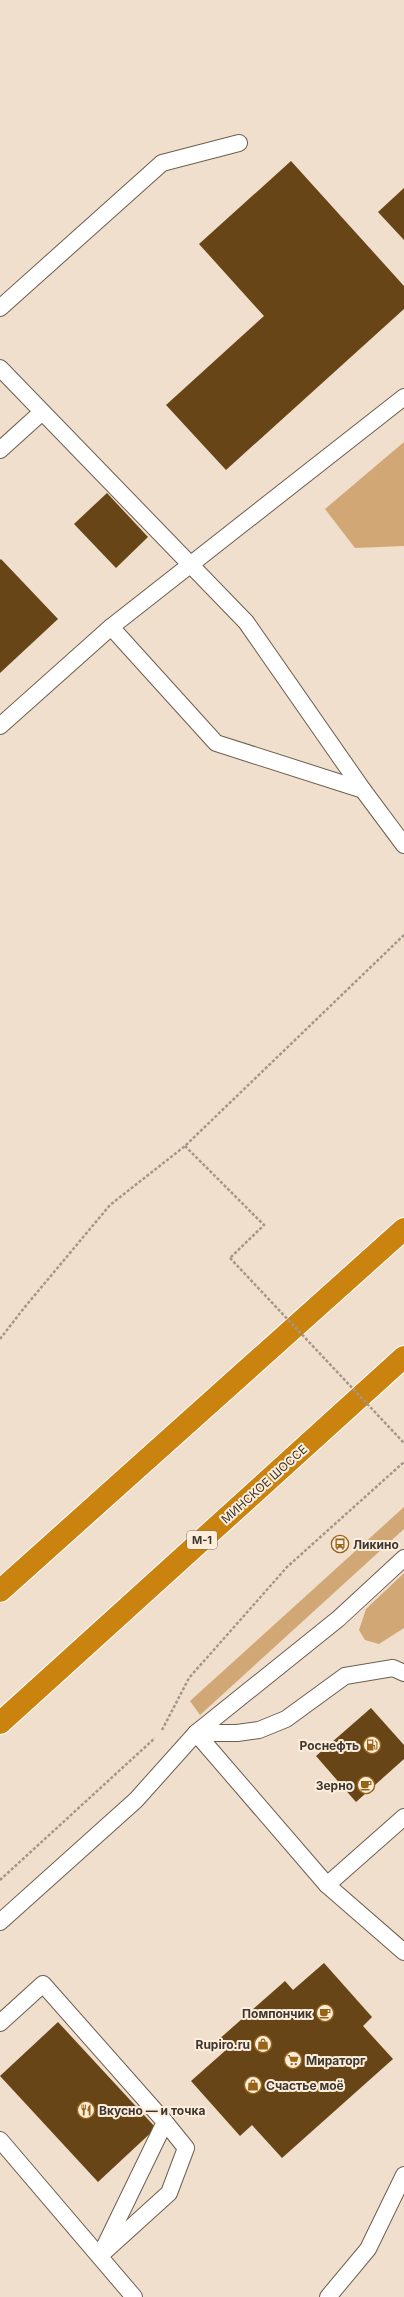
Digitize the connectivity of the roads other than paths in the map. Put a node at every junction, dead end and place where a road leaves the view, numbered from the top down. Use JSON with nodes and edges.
{"nodes":[{"id":1,"x":239,"y":143,"type":"dead end"},
{"id":2,"x":0,"y":308,"type":"edge"},
{"id":3,"x":0,"y":368,"type":"edge"},
{"id":4,"x":404,"y":397,"type":"edge"},
{"id":5,"x":42,"y":412,"type":"junction"},
{"id":6,"x":0,"y":450,"type":"edge"},
{"id":7,"x":190,"y":564,"type":"junction"},
{"id":8,"x":111,"y":627,"type":"junction"},
{"id":9,"x":0,"y":726,"type":"edge"},
{"id":10,"x":363,"y":790,"type":"junction"},
{"id":11,"x":404,"y":845,"type":"edge"},
{"id":12,"x":404,"y":1229,"type":"edge"},
{"id":13,"x":404,"y":1358,"type":"edge"},
{"id":14,"x":404,"y":1558,"type":"edge"},
{"id":15,"x":0,"y":1591,"type":"edge"},
{"id":16,"x":400,"y":1667,"type":"edge"},
{"id":17,"x":0,"y":1723,"type":"edge"},
{"id":18,"x":196,"y":1733,"type":"junction"},
{"id":19,"x":404,"y":1816,"type":"edge"},
{"id":20,"x":327,"y":1885,"type":"junction"},
{"id":21,"x":0,"y":1922,"type":"edge"},
{"id":22,"x":404,"y":1952,"type":"edge"},
{"id":23,"x":0,"y":2023,"type":"edge"},
{"id":24,"x":165,"y":2122,"type":"junction"},
{"id":25,"x":0,"y":2140,"type":"edge"},
{"id":26,"x":404,"y":2175,"type":"edge"},
{"id":27,"x":100,"y":2256,"type":"junction"},
{"id":28,"x":134,"y":2297,"type":"edge"},
{"id":29,"x":328,"y":2297,"type":"edge"}],
"edges":[{"from":1,"to":2,"type":"lane"},
{"from":3,"to":5,"type":"lane"},
{"from":4,"to":7,"type":"lane"},
{"from":5,"to":6,"type":"lane"},
{"from":5,"to":7,"type":"lane"},
{"from":7,"to":8,"type":"lane"},
{"from":7,"to":10,"type":"lane"},
{"from":8,"to":9,"type":"lane"},
{"from":8,"to":10,"type":"lane"},
{"from":10,"to":11,"type":"lane"},
{"from":12,"to":15,"type":"highway"},
{"from":13,"to":17,"type":"highway","name":"МИНСКОЕ ШОССЕ","number":"М-1"},
{"from":14,"to":18,"type":"lane"},
{"from":16,"to":18,"type":"lane"},
{"from":18,"to":20,"type":"lane"},
{"from":18,"to":21,"type":"lane"},
{"from":19,"to":20,"type":"lane"},
{"from":20,"to":22,"type":"lane"},
{"from":23,"to":24,"type":"lane"},
{"from":24,"to":27,"type":"lane"},
{"from":24,"to":27,"type":"lane"},
{"from":25,"to":27,"type":"lane"},
{"from":26,"to":29,"type":"lane"},
{"from":27,"to":28,"type":"lane"}]}
